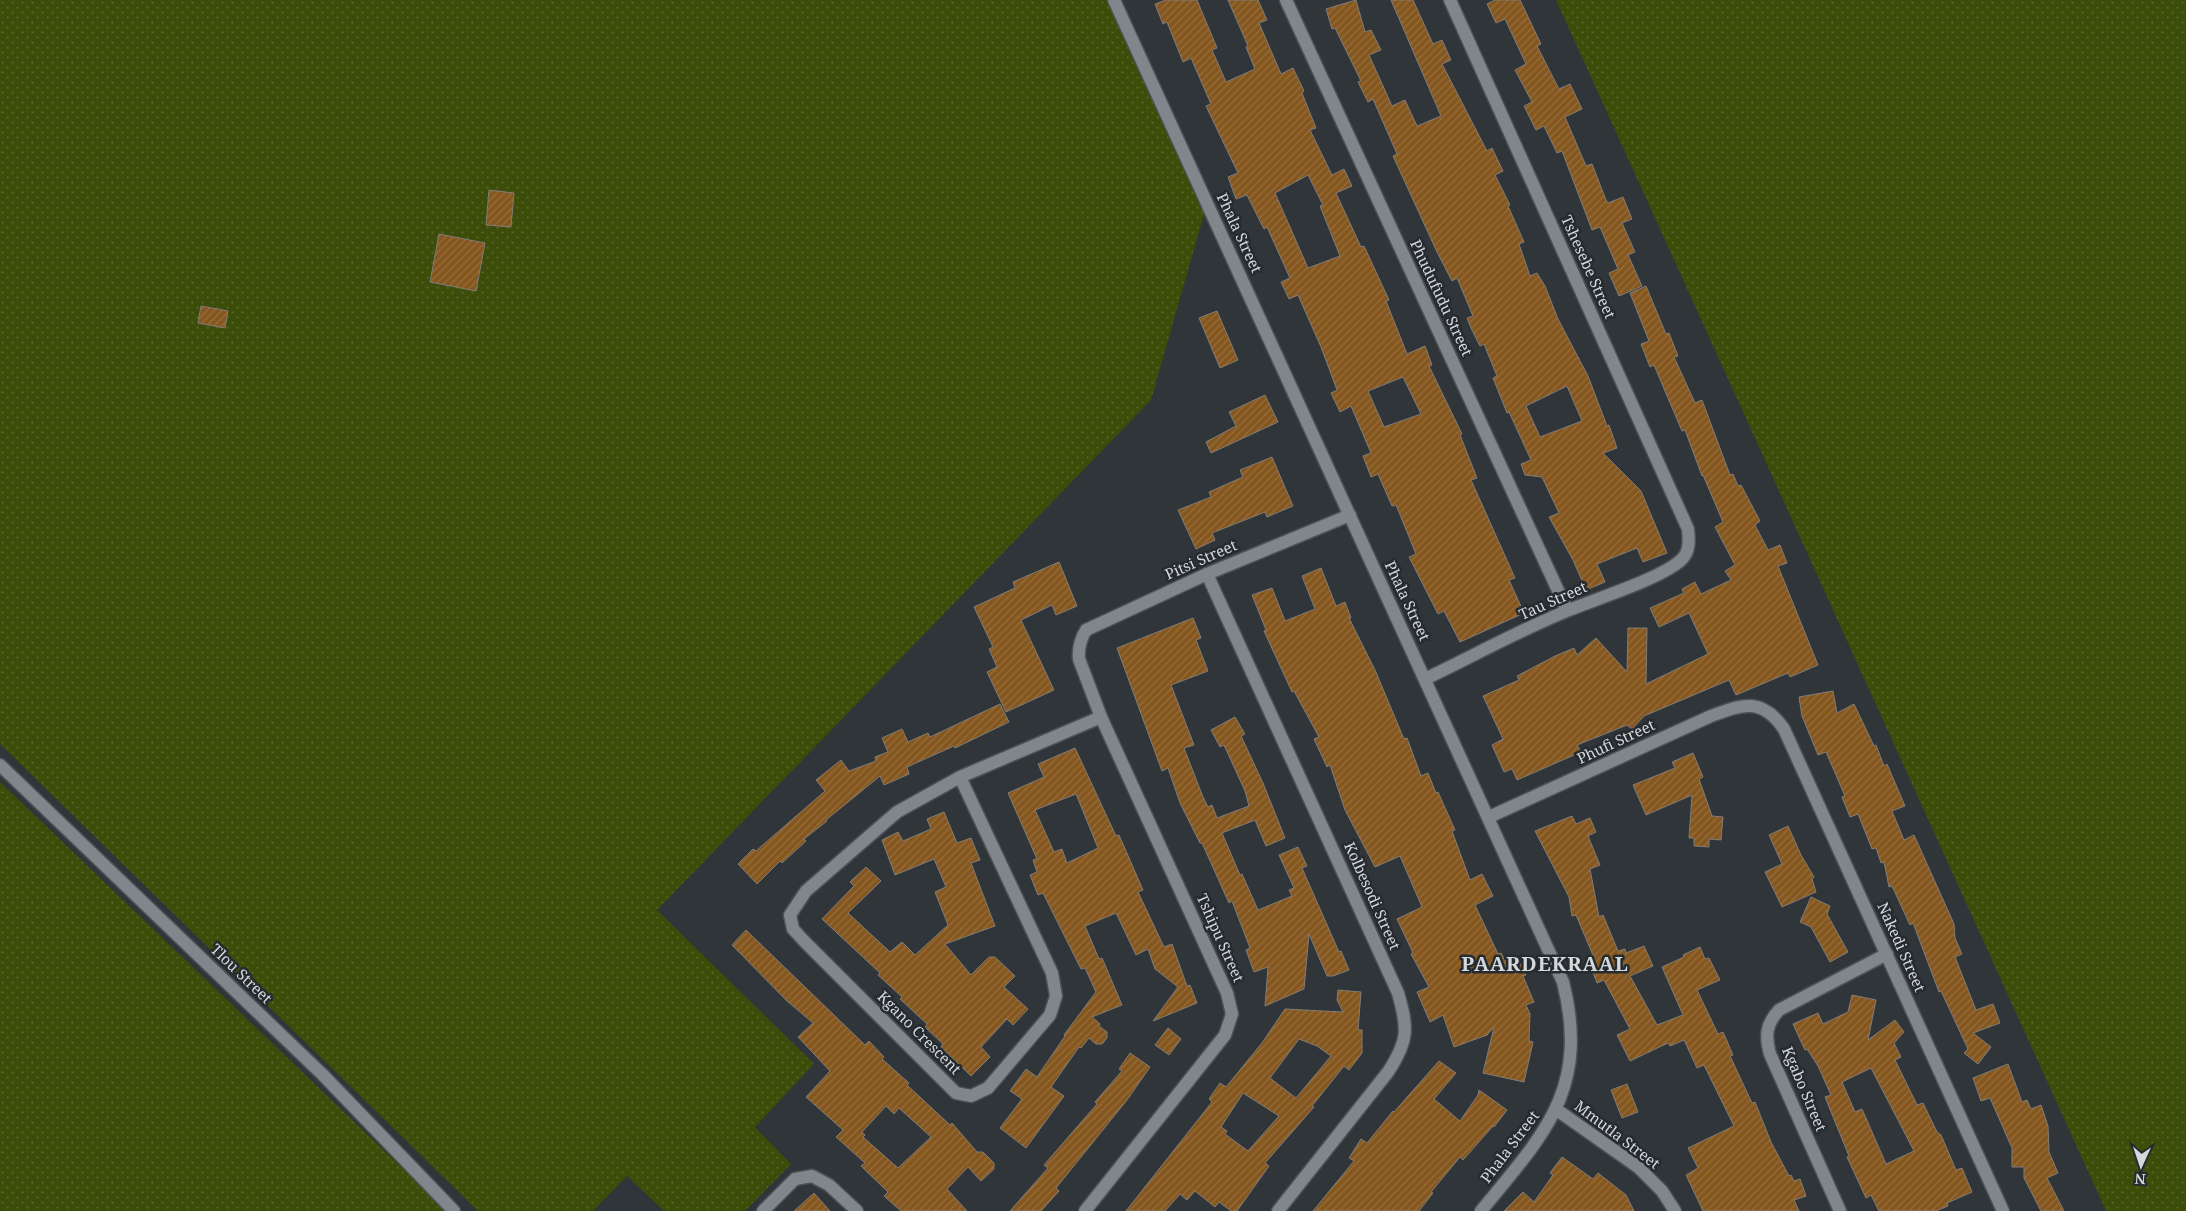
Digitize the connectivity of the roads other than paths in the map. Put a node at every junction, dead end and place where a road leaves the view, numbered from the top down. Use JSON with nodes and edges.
{"nodes":[{"id":1,"x":1114,"y":0,"type":"edge"},
{"id":2,"x":1286,"y":0,"type":"edge"},
{"id":3,"x":1450,"y":0,"type":"edge"},
{"id":4,"x":1350,"y":515,"type":"junction"},
{"id":5,"x":1688,"y":548,"type":"joint"},
{"id":6,"x":1207,"y":574,"type":"junction"},
{"id":7,"x":1567,"y":610,"type":"junction"},
{"id":8,"x":1078,"y":650,"type":"joint"},
{"id":9,"x":1425,"y":680,"type":"junction"},
{"id":10,"x":1759,"y":707,"type":"joint"},
{"id":11,"x":1100,"y":717,"type":"junction"},
{"id":12,"x":0,"y":765,"type":"edge"},
{"id":13,"x":960,"y":777,"type":"junction"},
{"id":14,"x":1489,"y":817,"type":"junction"},
{"id":15,"x":1887,"y":954,"type":"junction"},
{"id":16,"x":1556,"y":1110,"type":"junction"},
{"id":17,"x":454,"y":1211,"type":"edge"},
{"id":18,"x":763,"y":1211,"type":"edge"},
{"id":19,"x":857,"y":1211,"type":"edge"},
{"id":20,"x":1085,"y":1211,"type":"edge"},
{"id":21,"x":1278,"y":1211,"type":"edge"},
{"id":22,"x":1481,"y":1211,"type":"edge"},
{"id":23,"x":1675,"y":1211,"type":"edge"},
{"id":24,"x":1840,"y":1211,"type":"edge"},
{"id":25,"x":2003,"y":1211,"type":"edge"}],
"edges":[{"from":1,"to":4,"type":"street","name":"Phala Street"},
{"from":2,"to":7,"type":"street","name":"Phudufudu Street"},
{"from":3,"to":5,"type":"street","name":"Tshesebe Street"},
{"from":4,"to":6,"type":"street","name":"Pitsi Street"},
{"from":4,"to":9,"type":"street","name":"Phala Street"},
{"from":5,"to":7,"type":"street","name":"Tau Street"},
{"from":6,"to":8,"type":"street","name":"Pitsi Street"},
{"from":6,"to":21,"type":"street","name":"Kolbesodi Street"},
{"from":7,"to":9,"type":"street","name":"Tau Street"},
{"from":8,"to":11,"type":"street","name":"Tshipu Street"},
{"from":9,"to":14,"type":"street","name":"Phala Street"},
{"from":10,"to":14,"type":"street","name":"Phufi Street"},
{"from":10,"to":15,"type":"street","name":"Nakedi Street"},
{"from":11,"to":13,"type":"street","name":"Kgano Crescent"},
{"from":11,"to":20,"type":"street","name":"Tshipu Street"},
{"from":12,"to":17,"type":"street","name":"Tlou Street"},
{"from":13,"to":13,"type":"street","name":"Kgano Crescent"},
{"from":14,"to":16,"type":"street","name":"Phala Street"},
{"from":15,"to":24,"type":"street","name":"Kgabo Street"},
{"from":15,"to":25,"type":"street","name":"Nakedi Street"},
{"from":16,"to":22,"type":"street","name":"Phala Street"},
{"from":16,"to":23,"type":"street","name":"Mmutla Street"},
{"from":18,"to":19,"type":"street"}]}
